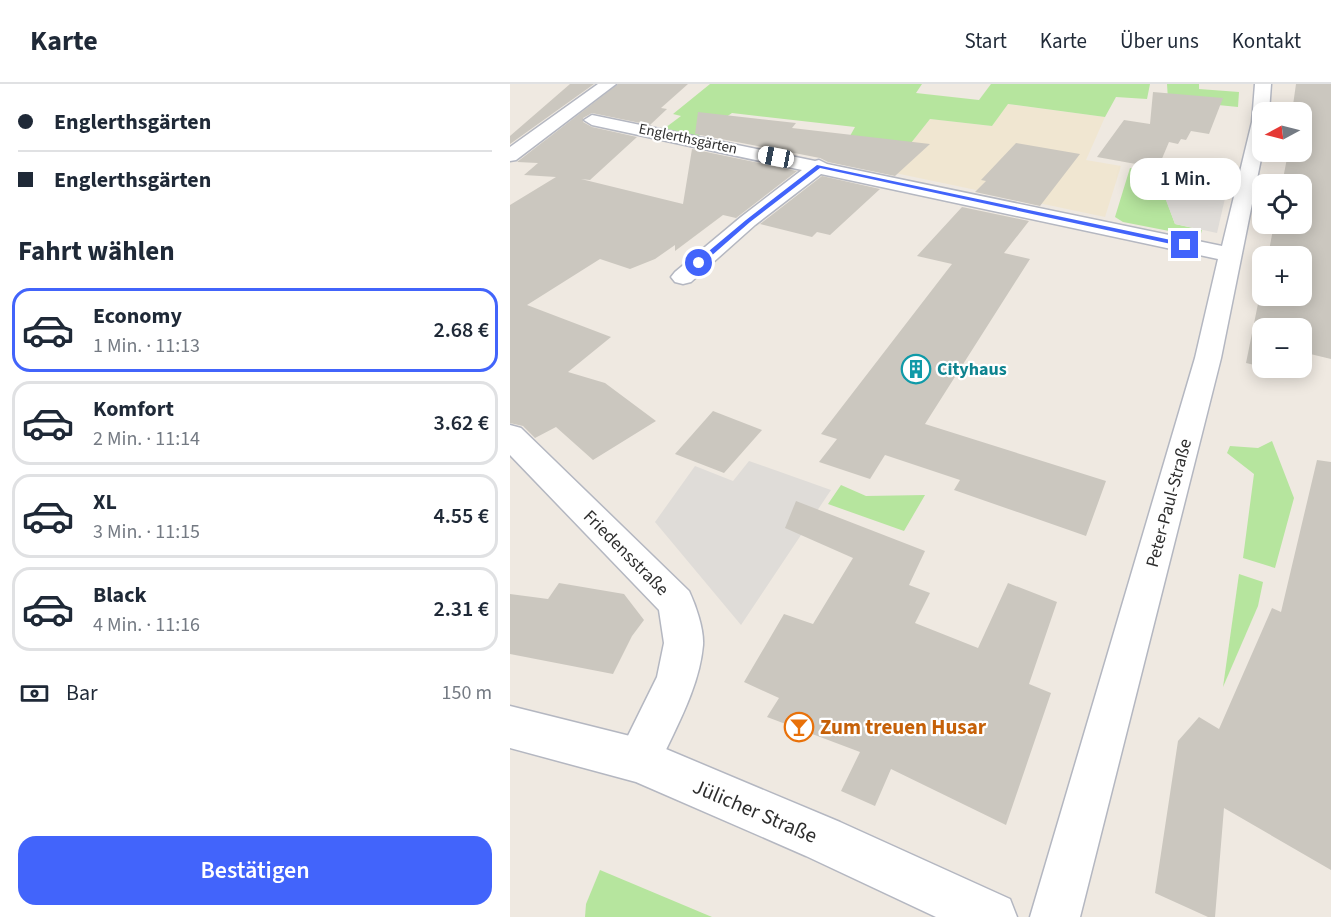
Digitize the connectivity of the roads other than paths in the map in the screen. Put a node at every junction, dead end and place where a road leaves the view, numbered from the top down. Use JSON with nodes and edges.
{"nodes":[{"id":1,"x":608,"y":84,"type":"edge"},
{"id":2,"x":1263,"y":84,"type":"edge"},
{"id":3,"x":592,"y":120,"type":"dead end"},
{"id":4,"x":510,"y":156,"type":"edge"},
{"id":5,"x":819,"y":166,"type":"junction"},
{"id":6,"x":1232,"y":255,"type":"junction"},
{"id":7,"x":683,"y":277,"type":"dead end"},
{"id":8,"x":510,"y":436,"type":"edge"},
{"id":9,"x":510,"y":727,"type":"edge"},
{"id":10,"x":638,"y":760,"type":"junction"},
{"id":11,"x":992,"y":917,"type":"edge"},
{"id":12,"x":1055,"y":917,"type":"edge"}],
"edges":[{"from":1,"to":4,"type":"street"},
{"from":2,"to":6,"type":"street","name":"Peter-Paul-Straße"},
{"from":3,"to":5,"type":"street","name":"Englerthsgärten"},
{"from":5,"to":6,"type":"street","name":"Englerthsgärten"},
{"from":5,"to":7,"type":"street"},
{"from":6,"to":12,"type":"street","name":"Peter-Paul-Straße"},
{"from":8,"to":10,"type":"street","name":"Friedensstraße"},
{"from":9,"to":10,"type":"street","name":"Jülicher Straße"},
{"from":10,"to":11,"type":"street","name":"Jülicher Straße"}]}
